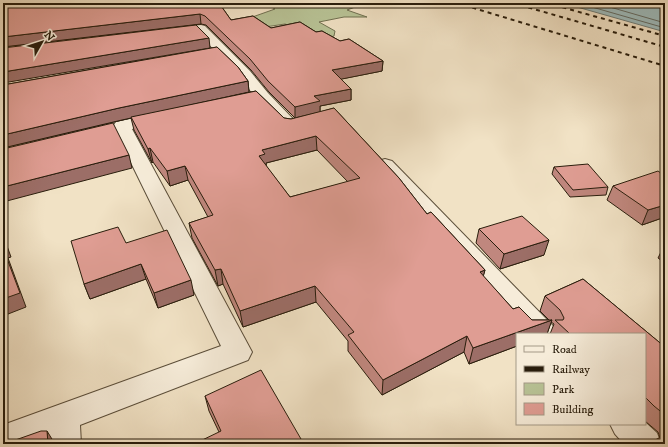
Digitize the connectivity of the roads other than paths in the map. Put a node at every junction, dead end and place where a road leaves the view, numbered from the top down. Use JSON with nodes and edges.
{"nodes":[{"id":1,"x":160,"y":33,"type":"edge"},
{"id":2,"x":222,"y":51,"type":"junction"},
{"id":3,"x":206,"y":53,"type":"edge"},
{"id":4,"x":262,"y":96,"type":"junction"},
{"id":5,"x":216,"y":106,"type":"edge"},
{"id":6,"x":184,"y":113,"type":"edge"},
{"id":7,"x":311,"y":121,"type":"edge"},
{"id":8,"x":371,"y":149,"type":"edge"},
{"id":9,"x":542,"y":333,"type":"edge"},
{"id":10,"x":627,"y":425,"type":"edge"},
{"id":11,"x":64,"y":431,"type":"edge"},
{"id":12,"x":3,"y":440,"type":"edge"},
{"id":13,"x":645,"y":444,"type":"edge"}],
"edges":[{"from":1,"to":2,"type":"street"},
{"from":2,"to":3,"type":"street"},
{"from":2,"to":4,"type":"street"},
{"from":4,"to":5,"type":"street"},
{"from":4,"to":7,"type":"street"},
{"from":6,"to":11,"type":"street"},
{"from":8,"to":9,"type":"street"},
{"from":10,"to":13,"type":"street"},
{"from":11,"to":12,"type":"street"}]}
